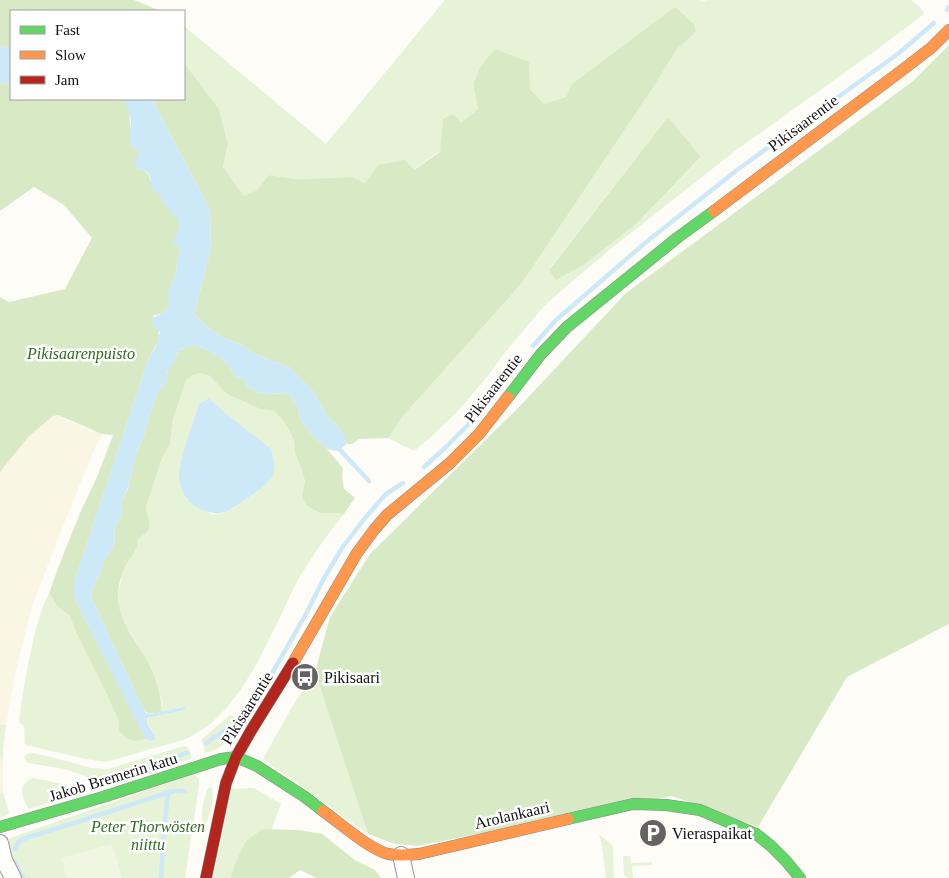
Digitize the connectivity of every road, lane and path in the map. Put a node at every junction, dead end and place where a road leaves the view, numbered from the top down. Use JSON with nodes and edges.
{"nodes":[{"id":1,"x":949,"y":30,"type":"edge"},
{"id":2,"x":236,"y":758,"type":"junction"},
{"id":3,"x":0,"y":828,"type":"edge"},
{"id":4,"x":0,"y":843,"type":"edge"},
{"id":5,"x":401,"y":856,"type":"junction"},
{"id":6,"x":13,"y":878,"type":"edge"},
{"id":7,"x":206,"y":878,"type":"edge"},
{"id":8,"x":406,"y":878,"type":"edge"},
{"id":9,"x":800,"y":878,"type":"edge"}],
"edges":[{"from":1,"to":2,"type":"street","name":"Pikisaarentie"},
{"from":2,"to":3,"type":"street","name":"Jakob Bremerin katu"},
{"from":2,"to":5,"type":"street","name":"Arolankaari"},
{"from":2,"to":7,"type":"street","name":"Pikisaarentie"},
{"from":4,"to":6,"type":"street"},
{"from":5,"to":8,"type":"street"},
{"from":5,"to":9,"type":"street","name":"Arolankaari"}]}
